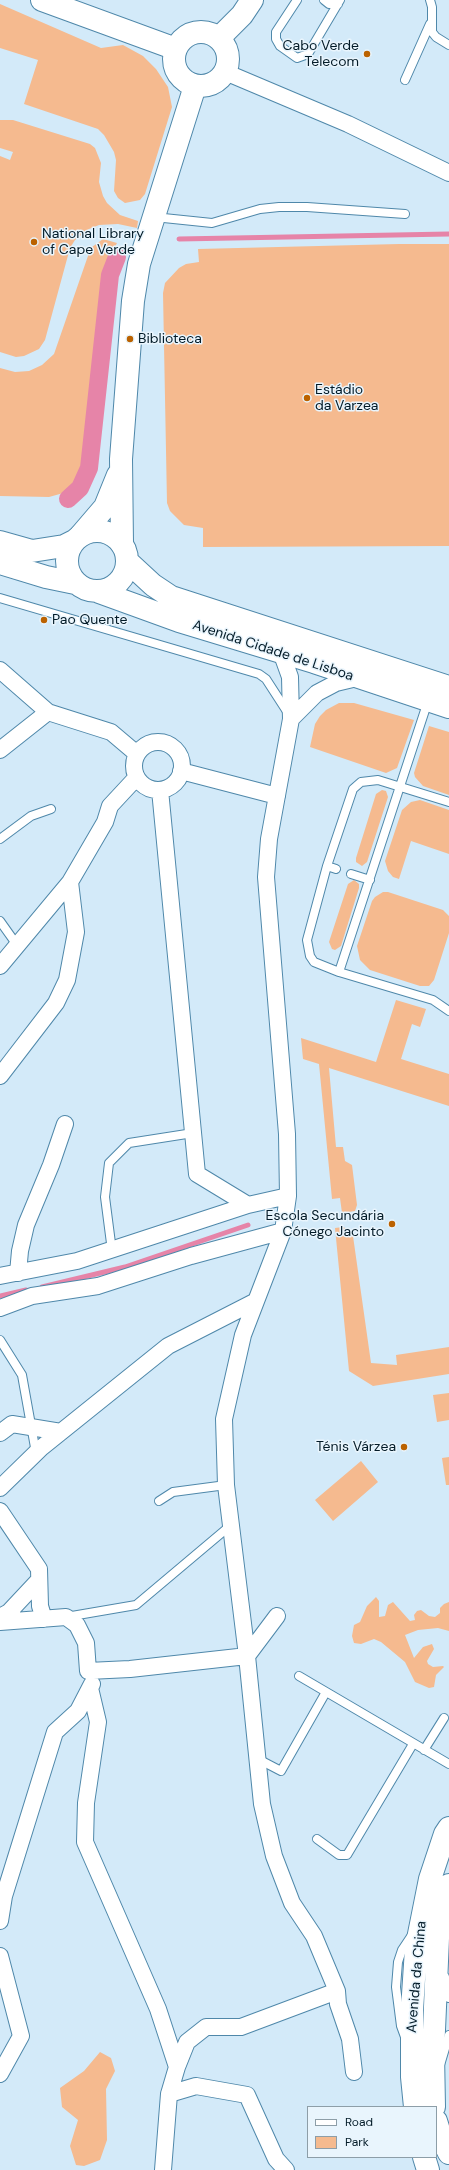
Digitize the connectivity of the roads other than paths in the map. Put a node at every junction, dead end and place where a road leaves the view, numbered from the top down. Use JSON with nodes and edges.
{"nodes":[{"id":1,"x":42,"y":0,"type":"edge"},
{"id":2,"x":252,"y":0,"type":"edge"},
{"id":3,"x":298,"y":0,"type":"edge"},
{"id":4,"x":324,"y":0,"type":"edge"},
{"id":5,"x":430,"y":0,"type":"edge"},
{"id":6,"x":339,"y":2,"type":"edge"},
{"id":7,"x":430,"y":24,"type":"junction"},
{"id":8,"x":219,"y":38,"type":"junction"},
{"id":9,"x":449,"y":45,"type":"edge"},
{"id":10,"x":176,"y":49,"type":"junction"},
{"id":11,"x":225,"y":72,"type":"junction"},
{"id":12,"x":405,"y":80,"type":"dead end"},
{"id":13,"x":194,"y":86,"type":"junction"},
{"id":14,"x":449,"y":173,"type":"edge"},
{"id":15,"x":405,"y":214,"type":"dead end"},
{"id":16,"x":153,"y":216,"type":"junction"},
{"id":17,"x":121,"y":459,"type":"junction"},
{"id":18,"x":77,"y":538,"type":"junction"},
{"id":19,"x":0,"y":542,"type":"edge"},
{"id":20,"x":125,"y":552,"type":"junction"},
{"id":21,"x":0,"y":563,"type":"edge"},
{"id":22,"x":75,"y":583,"type":"junction"},
{"id":23,"x":99,"y":592,"type":"junction"},
{"id":24,"x":0,"y":598,"type":"edge"},
{"id":25,"x":281,"y":652,"type":"junction"},
{"id":26,"x":0,"y":670,"type":"edge"},
{"id":27,"x":357,"y":678,"type":"junction"},
{"id":28,"x":449,"y":687,"type":"edge"},
{"id":29,"x":428,"y":700,"type":"junction"},
{"id":30,"x":449,"y":707,"type":"edge"},
{"id":31,"x":48,"y":712,"type":"junction"},
{"id":32,"x":291,"y":719,"type":"junction"},
{"id":33,"x":0,"y":750,"type":"edge"},
{"id":34,"x":137,"y":754,"type":"junction"},
{"id":35,"x":181,"y":771,"type":"junction"},
{"id":36,"x":136,"y":778,"type":"junction"},
{"id":37,"x":401,"y":787,"type":"junction"},
{"id":38,"x":160,"y":790,"type":"junction"},
{"id":39,"x":277,"y":796,"type":"junction"},
{"id":40,"x":449,"y":802,"type":"edge"},
{"id":41,"x":51,"y":809,"type":"dead end"},
{"id":42,"x":0,"y":839,"type":"edge"},
{"id":43,"x":327,"y":866,"type":"junction"},
{"id":44,"x":336,"y":869,"type":"dead end"},
{"id":45,"x":351,"y":874,"type":"dead end"},
{"id":46,"x":370,"y":880,"type":"junction"},
{"id":47,"x":70,"y":882,"type":"junction"},
{"id":48,"x":0,"y":921,"type":"edge"},
{"id":49,"x":17,"y":945,"type":"junction"},
{"id":50,"x":0,"y":966,"type":"edge"},
{"id":51,"x":339,"y":972,"type":"junction"},
{"id":52,"x":449,"y":1011,"type":"edge"},
{"id":53,"x":0,"y":1076,"type":"edge"},
{"id":54,"x":65,"y":1124,"type":"dead end"},
{"id":55,"x":193,"y":1133,"type":"junction"},
{"id":56,"x":288,"y":1196,"type":"junction"},
{"id":57,"x":248,"y":1204,"type":"junction"},
{"id":58,"x":282,"y":1231,"type":"junction"},
{"id":59,"x":112,"y":1251,"type":"junction"},
{"id":60,"x":18,"y":1273,"type":"junction"},
{"id":61,"x":0,"y":1276,"type":"edge"},
{"id":62,"x":254,"y":1302,"type":"junction"},
{"id":63,"x":0,"y":1308,"type":"edge"},
{"id":64,"x":0,"y":1340,"type":"edge"},
{"id":65,"x":30,"y":1427,"type":"junction"},
{"id":66,"x":61,"y":1432,"type":"junction"},
{"id":67,"x":0,"y":1433,"type":"edge"},
{"id":68,"x":36,"y":1453,"type":"junction"},
{"id":69,"x":226,"y":1485,"type":"junction"},
{"id":70,"x":0,"y":1488,"type":"edge"},
{"id":71,"x":160,"y":1502,"type":"dead end"},
{"id":72,"x":0,"y":1511,"type":"edge"},
{"id":73,"x":231,"y":1525,"type":"junction"},
{"id":74,"x":39,"y":1580,"type":"junction"},
{"id":75,"x":277,"y":1616,"type":"dead end"},
{"id":76,"x":0,"y":1617,"type":"edge"},
{"id":77,"x":66,"y":1617,"type":"junction"},
{"id":78,"x":44,"y":1619,"type":"junction"},
{"id":79,"x":0,"y":1622,"type":"edge"},
{"id":80,"x":247,"y":1656,"type":"junction"},
{"id":81,"x":101,"y":1671,"type":"junction"},
{"id":82,"x":299,"y":1676,"type":"dead end"},
{"id":83,"x":90,"y":1688,"type":"junction"},
{"id":84,"x":326,"y":1692,"type":"junction"},
{"id":85,"x":444,"y":1718,"type":"dead end"},
{"id":86,"x":413,"y":1744,"type":"junction"},
{"id":87,"x":424,"y":1750,"type":"junction"},
{"id":88,"x":258,"y":1759,"type":"junction"},
{"id":89,"x":449,"y":1764,"type":"edge"},
{"id":90,"x":449,"y":1828,"type":"edge"},
{"id":91,"x":317,"y":1839,"type":"dead end"},
{"id":92,"x":449,"y":1885,"type":"edge"},
{"id":93,"x":0,"y":1922,"type":"edge"},
{"id":94,"x":438,"y":1938,"type":"junction"},
{"id":95,"x":0,"y":1956,"type":"edge"},
{"id":96,"x":337,"y":1991,"type":"junction"},
{"id":97,"x":449,"y":1998,"type":"edge"},
{"id":98,"x":449,"y":2035,"type":"edge"},
{"id":99,"x":16,"y":2044,"type":"junction"},
{"id":100,"x":0,"y":2046,"type":"edge"},
{"id":101,"x":177,"y":2067,"type":"junction"},
{"id":102,"x":354,"y":2072,"type":"dead end"},
{"id":103,"x":0,"y":2074,"type":"edge"},
{"id":104,"x":433,"y":2082,"type":"junction"},
{"id":105,"x":169,"y":2094,"type":"junction"},
{"id":106,"x":415,"y":2106,"type":"edge"},
{"id":107,"x":434,"y":2106,"type":"edge"},
{"id":108,"x":437,"y":2124,"type":"edge"},
{"id":109,"x":449,"y":2153,"type":"edge"},
{"id":110,"x":424,"y":2158,"type":"edge"},
{"id":111,"x":163,"y":2170,"type":"edge"},
{"id":112,"x":286,"y":2170,"type":"edge"},
{"id":113,"x":428,"y":2170,"type":"edge"}],
"edges":[{"from":1,"to":10,"type":"main road"},
{"from":2,"to":8,"type":"main road"},
{"from":3,"to":6,"type":"lane"},
{"from":4,"to":6,"type":"lane"},
{"from":5,"to":7,"type":"lane"},
{"from":7,"to":9,"type":"lane"},
{"from":7,"to":12,"type":"lane"},
{"from":8,"to":10,"type":"main road"},
{"from":8,"to":11,"type":"main road"},
{"from":10,"to":13,"type":"main road"},
{"from":11,"to":13,"type":"main road"},
{"from":11,"to":14,"type":"street"},
{"from":13,"to":16,"type":"main road"},
{"from":15,"to":16,"type":"lane"},
{"from":16,"to":17,"type":"main road"},
{"from":17,"to":18,"type":"main road"},
{"from":17,"to":20,"type":"main road"},
{"from":18,"to":19,"type":"main road"},
{"from":18,"to":20,"type":"main road"},
{"from":18,"to":22,"type":"main road"},
{"from":20,"to":23,"type":"main road"},
{"from":20,"to":28,"type":"main road","name":"Avenida Cidade de Lisboa"},
{"from":21,"to":22,"type":"main road"},
{"from":22,"to":23,"type":"main road"},
{"from":23,"to":25,"type":"main road","name":"Avenida Cidade de Lisboa"},
{"from":24,"to":32,"type":"lane"},
{"from":25,"to":27,"type":"main road","name":"Avenida Cidade de Lisboa"},
{"from":25,"to":32,"type":"street"},
{"from":26,"to":31,"type":"street"},
{"from":27,"to":29,"type":"main road","name":"Avenida Cidade de Lisboa"},
{"from":27,"to":32,"type":"street"},
{"from":29,"to":30,"type":"main road","name":"Avenida Cidade de Lisboa"},
{"from":29,"to":37,"type":"lane"},
{"from":31,"to":33,"type":"street"},
{"from":31,"to":34,"type":"street"},
{"from":32,"to":39,"type":"street"},
{"from":34,"to":35,"type":"street"},
{"from":34,"to":36,"type":"street"},
{"from":35,"to":38,"type":"street"},
{"from":35,"to":39,"type":"street"},
{"from":36,"to":38,"type":"street"},
{"from":36,"to":47,"type":"street"},
{"from":37,"to":40,"type":"lane"},
{"from":37,"to":43,"type":"lane"},
{"from":37,"to":46,"type":"lane"},
{"from":38,"to":55,"type":"street"},
{"from":39,"to":56,"type":"street"},
{"from":41,"to":42,"type":"lane"},
{"from":43,"to":44,"type":"lane"},
{"from":43,"to":51,"type":"lane"},
{"from":45,"to":46,"type":"lane"},
{"from":46,"to":51,"type":"lane"},
{"from":47,"to":49,"type":"street"},
{"from":47,"to":53,"type":"street"},
{"from":48,"to":49,"type":"lane"},
{"from":49,"to":50,"type":"street"},
{"from":51,"to":52,"type":"lane"},
{"from":54,"to":60,"type":"street"},
{"from":55,"to":57,"type":"street"},
{"from":55,"to":59,"type":"lane"},
{"from":56,"to":57,"type":"street"},
{"from":56,"to":58,"type":"street"},
{"from":57,"to":59,"type":"street"},
{"from":58,"to":62,"type":"street"},
{"from":58,"to":63,"type":"street"},
{"from":59,"to":60,"type":"street"},
{"from":60,"to":61,"type":"street"},
{"from":62,"to":66,"type":"street"},
{"from":62,"to":69,"type":"street"},
{"from":64,"to":65,"type":"lane"},
{"from":65,"to":66,"type":"street"},
{"from":65,"to":67,"type":"street"},
{"from":65,"to":68,"type":"lane"},
{"from":66,"to":68,"type":"street"},
{"from":68,"to":70,"type":"street"},
{"from":69,"to":71,"type":"lane"},
{"from":69,"to":73,"type":"street"},
{"from":72,"to":74,"type":"street"},
{"from":73,"to":77,"type":"lane"},
{"from":73,"to":80,"type":"street"},
{"from":74,"to":76,"type":"street"},
{"from":74,"to":78,"type":"street"},
{"from":75,"to":80,"type":"street"},
{"from":77,"to":78,"type":"street"},
{"from":77,"to":81,"type":"street"},
{"from":78,"to":79,"type":"street"},
{"from":80,"to":81,"type":"street"},
{"from":80,"to":88,"type":"street"},
{"from":81,"to":83,"type":"street"},
{"from":82,"to":84,"type":"lane"},
{"from":83,"to":93,"type":"street"},
{"from":83,"to":101,"type":"street"},
{"from":84,"to":86,"type":"lane"},
{"from":84,"to":88,"type":"lane"},
{"from":85,"to":87,"type":"lane"},
{"from":86,"to":87,"type":"lane"},
{"from":86,"to":91,"type":"lane"},
{"from":87,"to":89,"type":"lane"},
{"from":88,"to":96,"type":"street"},
{"from":90,"to":106,"type":"main road","name":"Avenida da China"},
{"from":92,"to":94,"type":"main road","name":"Avenida da China"},
{"from":94,"to":97,"type":"lane"},
{"from":94,"to":104,"type":"main road","name":"Avenida da China"},
{"from":95,"to":99,"type":"street"},
{"from":96,"to":101,"type":"street"},
{"from":96,"to":102,"type":"street"},
{"from":98,"to":104,"type":"lane"},
{"from":99,"to":100,"type":"street"},
{"from":99,"to":103,"type":"street"},
{"from":101,"to":105,"type":"street"},
{"from":104,"to":107,"type":"main road","name":"Avenida da China"},
{"from":105,"to":111,"type":"street"},
{"from":105,"to":112,"type":"street"},
{"from":108,"to":109,"type":"main road"},
{"from":110,"to":113,"type":"main road"}]}
